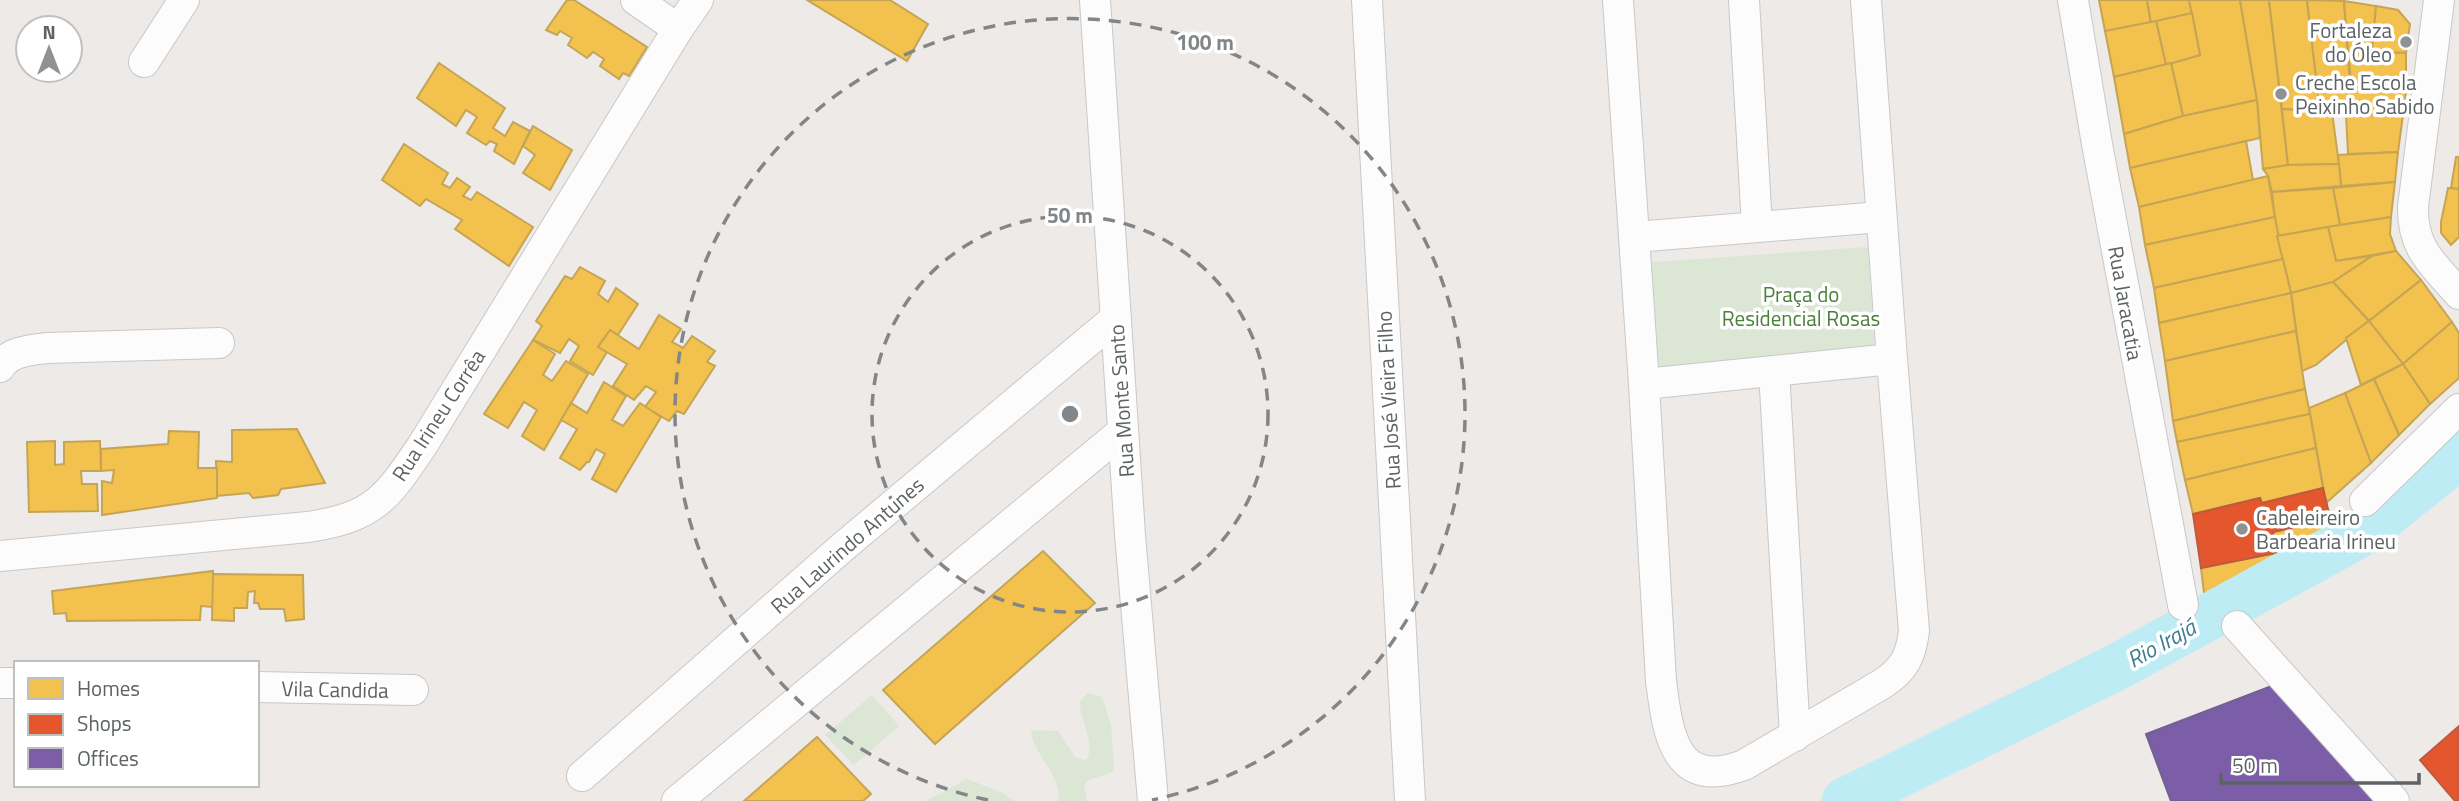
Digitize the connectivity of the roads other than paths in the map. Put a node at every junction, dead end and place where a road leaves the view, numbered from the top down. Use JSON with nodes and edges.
{"nodes":[{"id":1,"x":184,"y":0,"type":"edge"},
{"id":2,"x":636,"y":0,"type":"edge"},
{"id":3,"x":698,"y":0,"type":"edge"},
{"id":4,"x":1095,"y":0,"type":"edge"},
{"id":5,"x":1367,"y":0,"type":"edge"},
{"id":6,"x":1618,"y":0,"type":"edge"},
{"id":7,"x":1744,"y":0,"type":"edge"},
{"id":8,"x":1866,"y":0,"type":"edge"},
{"id":9,"x":2073,"y":0,"type":"edge"},
{"id":10,"x":2440,"y":0,"type":"edge"},
{"id":11,"x":678,"y":29,"type":"junction"},
{"id":12,"x":144,"y":62,"type":"dead end"},
{"id":13,"x":1881,"y":217,"type":"junction"},
{"id":14,"x":1757,"y":227,"type":"junction"},
{"id":15,"x":1635,"y":237,"type":"junction"},
{"id":16,"x":2459,"y":294,"type":"edge"},
{"id":17,"x":1116,"y":318,"type":"junction"},
{"id":18,"x":219,"y":343,"type":"dead end"},
{"id":19,"x":1892,"y":359,"type":"junction"},
{"id":20,"x":0,"y":367,"type":"edge"},
{"id":21,"x":1774,"y":371,"type":"junction"},
{"id":22,"x":1644,"y":384,"type":"junction"},
{"id":23,"x":2459,"y":409,"type":"edge"},
{"id":24,"x":1123,"y":430,"type":"junction"},
{"id":25,"x":2365,"y":502,"type":"dead end"},
{"id":26,"x":0,"y":556,"type":"edge"},
{"id":27,"x":2183,"y":605,"type":"dead end"},
{"id":28,"x":2237,"y":626,"type":"dead end"},
{"id":29,"x":259,"y":687,"type":"edge"},
{"id":30,"x":413,"y":690,"type":"dead end"},
{"id":31,"x":1796,"y":736,"type":"junction"},
{"id":32,"x":582,"y":776,"type":"dead end"},
{"id":33,"x":677,"y":801,"type":"edge"},
{"id":34,"x":1153,"y":801,"type":"edge"},
{"id":35,"x":1410,"y":801,"type":"edge"},
{"id":36,"x":2394,"y":801,"type":"edge"}],
"edges":[{"from":1,"to":12,"type":"street"},
{"from":2,"to":11,"type":"street"},
{"from":3,"to":11,"type":"street","name":"Rua Irineu Corrêa"},
{"from":4,"to":17,"type":"street","name":"Rua Monte Santo"},
{"from":5,"to":35,"type":"street","name":"Rua José Vieira Filho"},
{"from":6,"to":15,"type":"street"},
{"from":7,"to":14,"type":"street"},
{"from":8,"to":13,"type":"street"},
{"from":9,"to":27,"type":"street","name":"Rua Jaracatia"},
{"from":10,"to":16,"type":"street"},
{"from":11,"to":26,"type":"street","name":"Rua Irineu Corrêa"},
{"from":13,"to":14,"type":"street"},
{"from":13,"to":19,"type":"street"},
{"from":14,"to":15,"type":"street"},
{"from":15,"to":22,"type":"street"},
{"from":17,"to":24,"type":"street","name":"Rua Monte Santo"},
{"from":17,"to":32,"type":"street","name":"Rua Laurindo Antunes"},
{"from":18,"to":20,"type":"street"},
{"from":19,"to":21,"type":"street"},
{"from":19,"to":31,"type":"street"},
{"from":21,"to":22,"type":"street"},
{"from":21,"to":31,"type":"street"},
{"from":22,"to":31,"type":"street"},
{"from":23,"to":25,"type":"street"},
{"from":24,"to":33,"type":"street"},
{"from":24,"to":34,"type":"street","name":"Rua Monte Santo"},
{"from":28,"to":36,"type":"street"},
{"from":29,"to":30,"type":"street","name":"Vila Candida"}]}
